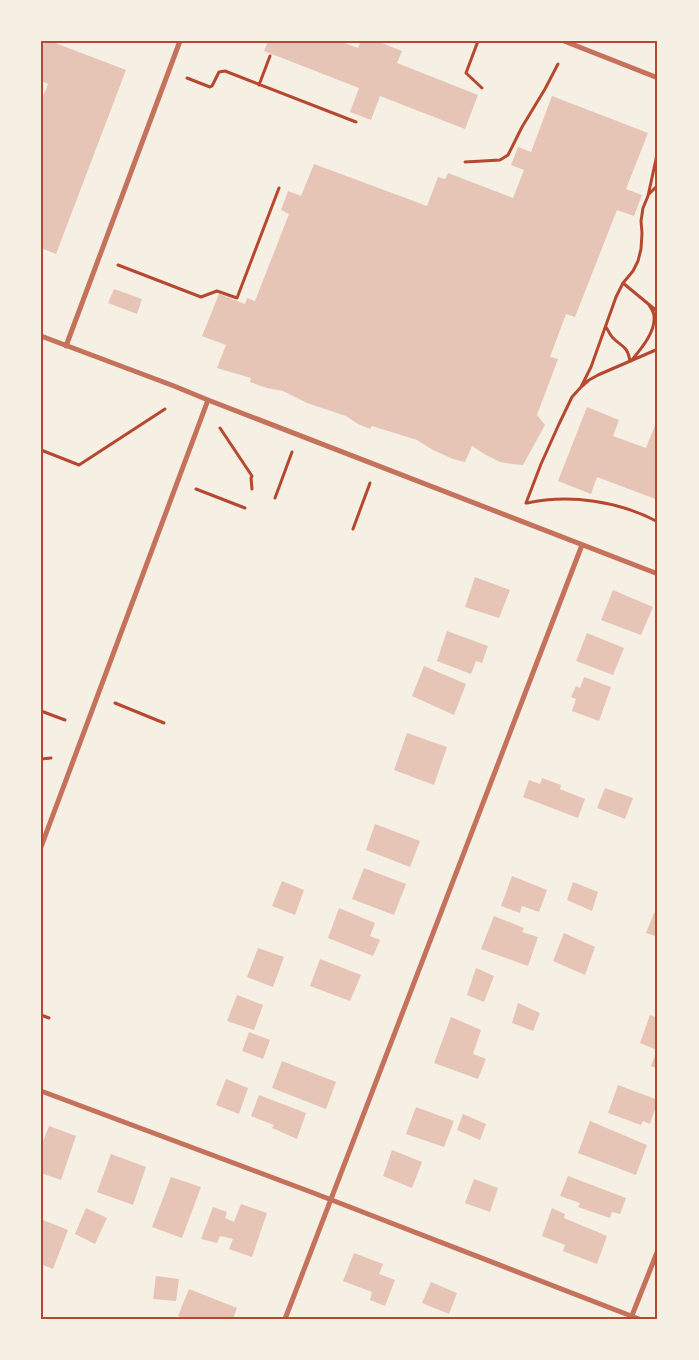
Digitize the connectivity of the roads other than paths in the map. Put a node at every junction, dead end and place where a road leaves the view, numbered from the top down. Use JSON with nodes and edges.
{"nodes":[{"id":1,"x":180,"y":41,"type":"edge"},
{"id":2,"x":564,"y":41,"type":"edge"},
{"id":3,"x":658,"y":78,"type":"edge"},
{"id":4,"x":41,"y":336,"type":"edge"},
{"id":5,"x":66,"y":346,"type":"junction"},
{"id":6,"x":208,"y":400,"type":"junction"},
{"id":7,"x":582,"y":545,"type":"junction"},
{"id":8,"x":658,"y":574,"type":"edge"},
{"id":9,"x":41,"y":847,"type":"edge"},
{"id":10,"x":41,"y":1091,"type":"edge"},
{"id":11,"x":331,"y":1200,"type":"junction"},
{"id":12,"x":658,"y":1250,"type":"edge"},
{"id":13,"x":632,"y":1317,"type":"edge"},
{"id":14,"x":285,"y":1319,"type":"edge"},
{"id":15,"x":639,"y":1319,"type":"edge"}],
"edges":[{"from":1,"to":5,"type":"street"},
{"from":2,"to":3,"type":"street"},
{"from":4,"to":5,"type":"street"},
{"from":5,"to":6,"type":"street"},
{"from":6,"to":7,"type":"street"},
{"from":6,"to":9,"type":"street"},
{"from":7,"to":8,"type":"street"},
{"from":7,"to":11,"type":"street"},
{"from":10,"to":11,"type":"street"},
{"from":11,"to":13,"type":"street"},
{"from":11,"to":14,"type":"street"},
{"from":12,"to":13,"type":"street"},
{"from":13,"to":15,"type":"street"}]}
